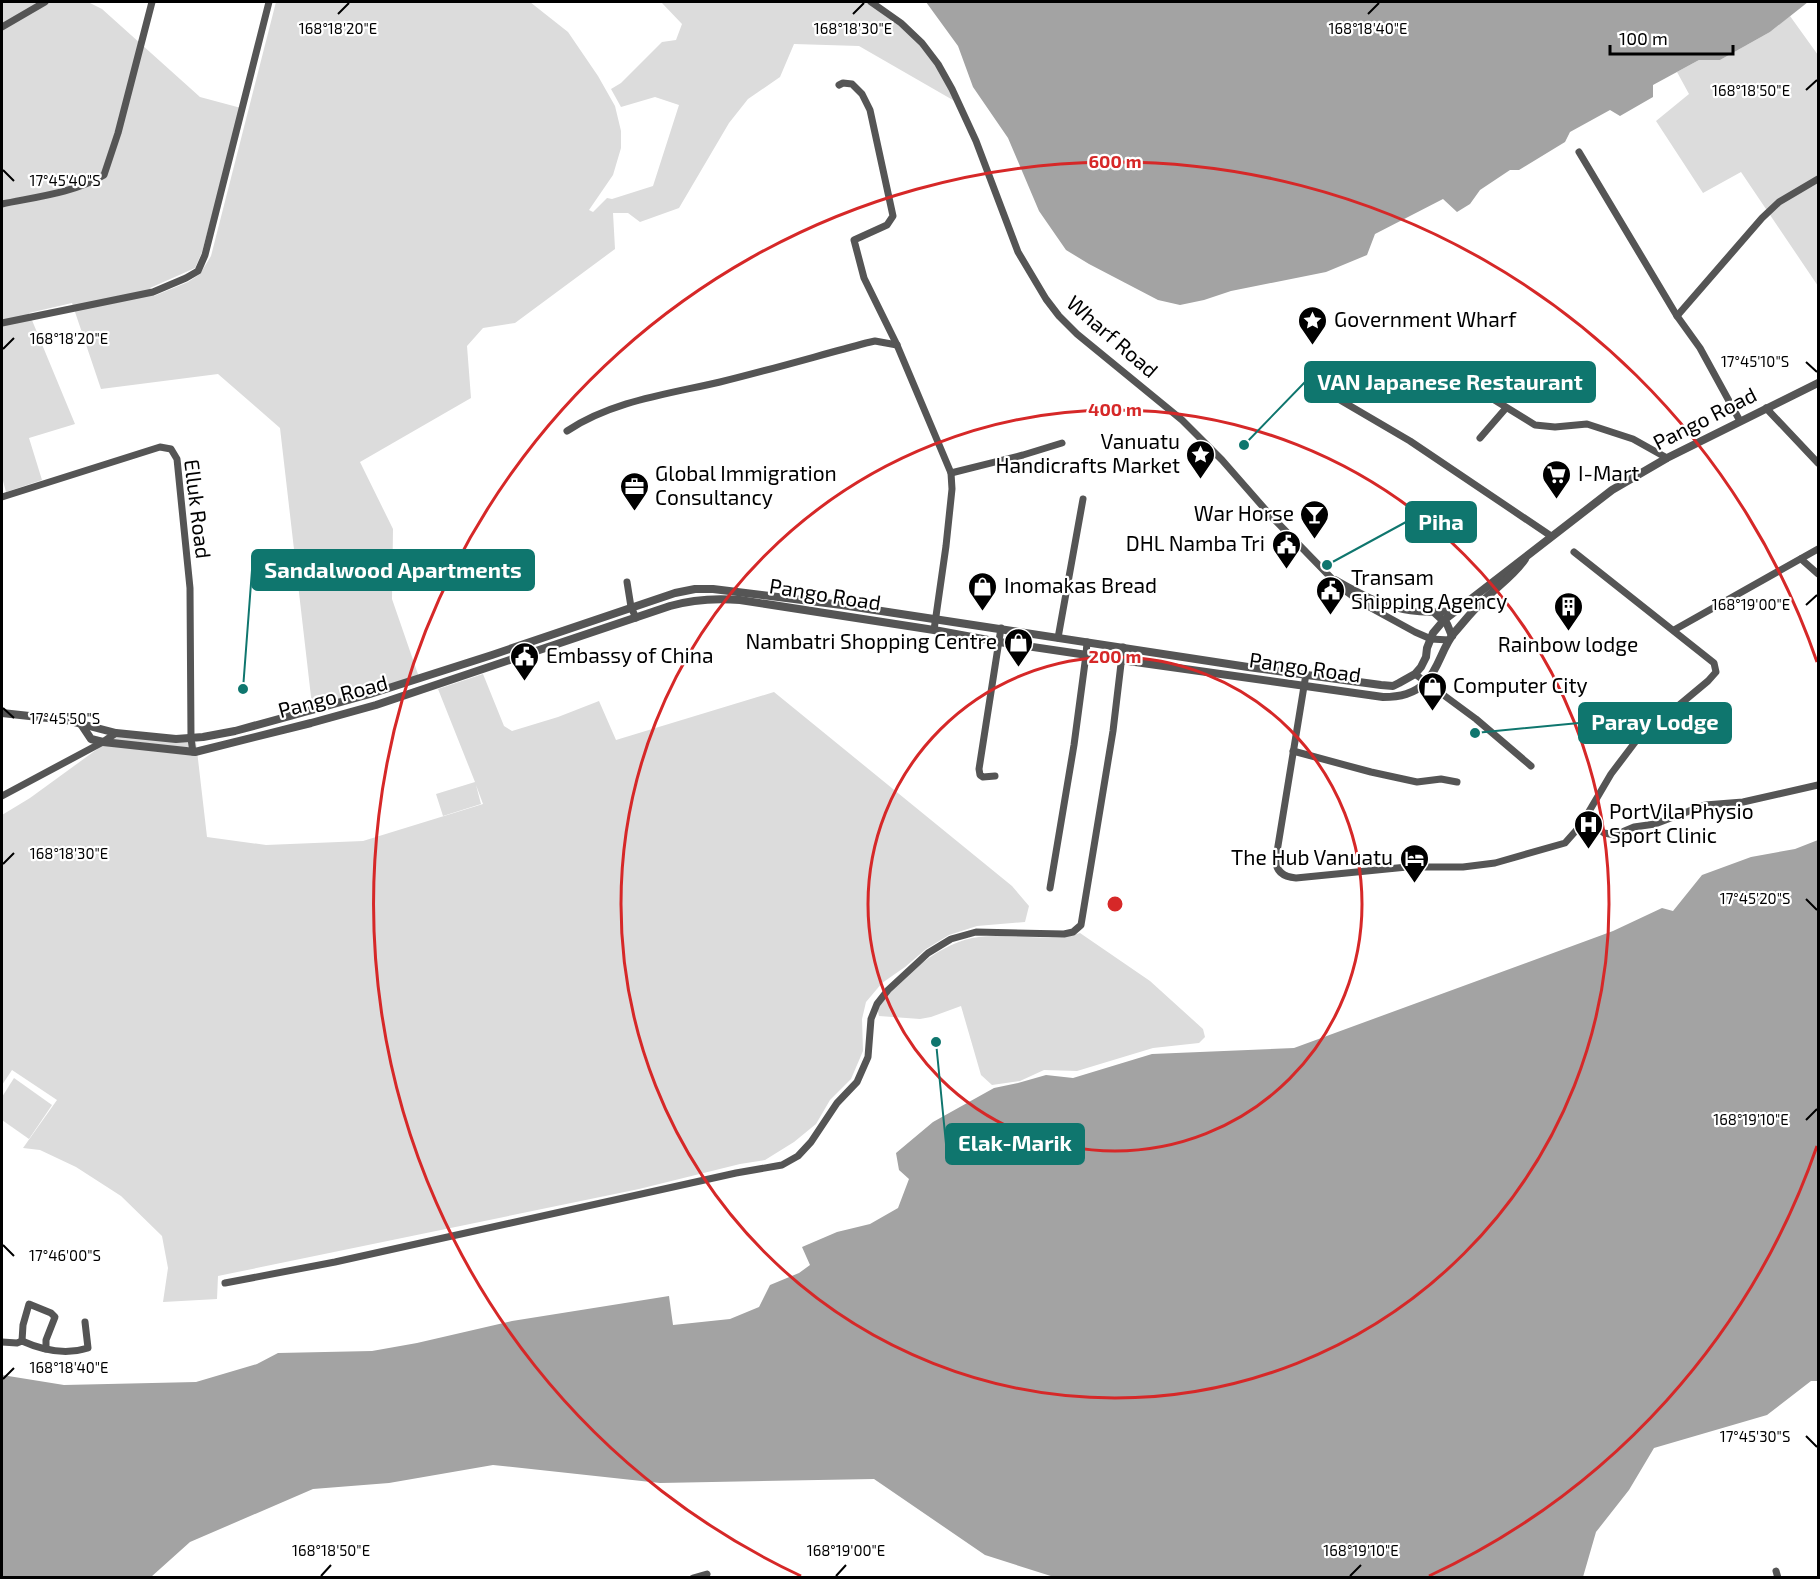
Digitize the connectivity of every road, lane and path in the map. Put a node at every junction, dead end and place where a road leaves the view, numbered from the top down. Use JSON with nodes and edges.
{"nodes":[{"id":1,"x":45,"y":2,"type":"edge"},
{"id":2,"x":152,"y":2,"type":"edge"},
{"id":3,"x":269,"y":2,"type":"edge"},
{"id":4,"x":870,"y":2,"type":"edge"},
{"id":5,"x":2,"y":27,"type":"edge"},
{"id":6,"x":838,"y":85,"type":"dead end"},
{"id":7,"x":1579,"y":152,"type":"dead end"},
{"id":8,"x":1818,"y":179,"type":"edge"},
{"id":9,"x":2,"y":204,"type":"edge"},
{"id":10,"x":1677,"y":316,"type":"junction"},
{"id":11,"x":2,"y":323,"type":"edge"},
{"id":12,"x":897,"y":345,"type":"junction"},
{"id":13,"x":1315,"y":368,"type":"dead end"},
{"id":14,"x":1818,"y":383,"type":"edge"},
{"id":15,"x":1475,"y":388,"type":"dead end"},
{"id":16,"x":1506,"y":408,"type":"junction"},
{"id":17,"x":1766,"y":408,"type":"junction"},
{"id":18,"x":1740,"y":421,"type":"junction"},
{"id":19,"x":567,"y":431,"type":"dead end"},
{"id":20,"x":1480,"y":438,"type":"dead end"},
{"id":21,"x":1062,"y":443,"type":"dead end"},
{"id":22,"x":1667,"y":458,"type":"junction"},
{"id":23,"x":1818,"y":463,"type":"edge"},
{"id":24,"x":951,"y":473,"type":"junction"},
{"id":25,"x":2,"y":497,"type":"edge"},
{"id":26,"x":1083,"y":499,"type":"dead end"},
{"id":27,"x":1551,"y":536,"type":"junction"},
{"id":28,"x":1818,"y":549,"type":"edge"},
{"id":29,"x":1574,"y":552,"type":"dead end"},
{"id":30,"x":1525,"y":558,"type":"junction"},
{"id":31,"x":1801,"y":559,"type":"junction"},
{"id":32,"x":1326,"y":574,"type":"junction"},
{"id":33,"x":1818,"y":574,"type":"edge"},
{"id":34,"x":627,"y":582,"type":"dead end"},
{"id":35,"x":631,"y":607,"type":"junction"},
{"id":36,"x":1455,"y":610,"type":"junction"},
{"id":37,"x":1435,"y":613,"type":"junction"},
{"id":38,"x":636,"y":618,"type":"junction"},
{"id":39,"x":936,"y":620,"type":"junction"},
{"id":40,"x":1444,"y":620,"type":"junction"},
{"id":41,"x":1001,"y":628,"type":"junction"},
{"id":42,"x":934,"y":630,"type":"junction"},
{"id":43,"x":1674,"y":630,"type":"junction"},
{"id":44,"x":1058,"y":638,"type":"junction"},
{"id":45,"x":1450,"y":638,"type":"junction"},
{"id":46,"x":1431,"y":639,"type":"junction"},
{"id":47,"x":999,"y":642,"type":"junction"},
{"id":48,"x":1087,"y":642,"type":"junction"},
{"id":49,"x":1123,"y":647,"type":"junction"},
{"id":50,"x":1086,"y":655,"type":"junction"},
{"id":51,"x":1121,"y":660,"type":"junction"},
{"id":52,"x":1306,"y":674,"type":"junction"},
{"id":53,"x":1414,"y":674,"type":"junction"},
{"id":54,"x":1426,"y":682,"type":"junction"},
{"id":55,"x":1304,"y":685,"type":"junction"},
{"id":56,"x":2,"y":713,"type":"edge"},
{"id":57,"x":81,"y":724,"type":"junction"},
{"id":58,"x":116,"y":733,"type":"junction"},
{"id":59,"x":191,"y":739,"type":"junction"},
{"id":60,"x":103,"y":742,"type":"junction"},
{"id":61,"x":1293,"y":751,"type":"junction"},
{"id":62,"x":193,"y":752,"type":"junction"},
{"id":63,"x":1531,"y":766,"type":"dead end"},
{"id":64,"x":996,"y":776,"type":"dead end"},
{"id":65,"x":1457,"y":782,"type":"dead end"},
{"id":66,"x":1818,"y":785,"type":"edge"},
{"id":67,"x":2,"y":796,"type":"edge"},
{"id":68,"x":1585,"y":819,"type":"junction"},
{"id":69,"x":1050,"y":888,"type":"dead end"},
{"id":70,"x":225,"y":1283,"type":"dead end"},
{"id":71,"x":85,"y":1322,"type":"dead end"},
{"id":72,"x":22,"y":1341,"type":"junction"},
{"id":73,"x":2,"y":1342,"type":"edge"},
{"id":74,"x":46,"y":1349,"type":"junction"},
{"id":75,"x":707,"y":1574,"type":"dead end"},
{"id":76,"x":693,"y":1578,"type":"edge"}],
"edges":[{"from":1,"to":5,"type":"street"},
{"from":2,"to":9,"type":"street"},
{"from":3,"to":11,"type":"street"},
{"from":4,"to":32,"type":"street","name":"Wharf Road"},
{"from":6,"to":12,"type":"street"},
{"from":7,"to":10,"type":"street"},
{"from":8,"to":10,"type":"street"},
{"from":10,"to":18,"type":"street"},
{"from":12,"to":19,"type":"street"},
{"from":12,"to":24,"type":"street"},
{"from":13,"to":27,"type":"street"},
{"from":14,"to":17,"type":"street","name":"Pango Road"},
{"from":15,"to":16,"type":"street"},
{"from":16,"to":20,"type":"street"},
{"from":16,"to":22,"type":"street"},
{"from":17,"to":18,"type":"street","name":"Pango Road"},
{"from":17,"to":23,"type":"street"},
{"from":18,"to":22,"type":"street","name":"Pango Road"},
{"from":21,"to":24,"type":"street"},
{"from":22,"to":27,"type":"street","name":"Pango Road"},
{"from":24,"to":39,"type":"street"},
{"from":25,"to":59,"type":"street","name":"Elluk Road"},
{"from":26,"to":44,"type":"street"},
{"from":27,"to":30,"type":"street","name":"Pango Road"},
{"from":28,"to":31,"type":"street"},
{"from":29,"to":43,"type":"street"},
{"from":30,"to":36,"type":"street","name":"Pango Road"},
{"from":30,"to":45,"type":"street","name":"Pango Road"},
{"from":31,"to":33,"type":"street"},
{"from":31,"to":43,"type":"street"},
{"from":32,"to":37,"type":"street","name":"Wharf Road"},
{"from":32,"to":46,"type":"street","name":"Wharf Road"},
{"from":34,"to":35,"type":"street"},
{"from":35,"to":38,"type":"street"},
{"from":35,"to":39,"type":"street","name":"Pango Road"},
{"from":35,"to":59,"type":"street","name":"Pango Road"},
{"from":36,"to":37,"type":"street","name":"Wharf Road"},
{"from":36,"to":40,"type":"street","name":"Pango Road"},
{"from":37,"to":40,"type":"street"},
{"from":38,"to":42,"type":"street","name":"Pango Road"},
{"from":38,"to":62,"type":"street","name":"Pango Road"},
{"from":39,"to":41,"type":"street","name":"Pango Road"},
{"from":39,"to":42,"type":"street"},
{"from":40,"to":45,"type":"street"},
{"from":40,"to":46,"type":"street","name":"Pango Road"},
{"from":41,"to":44,"type":"street","name":"Pango Road"},
{"from":41,"to":47,"type":"street"},
{"from":42,"to":47,"type":"street","name":"Pango Road"},
{"from":43,"to":68,"type":"street"},
{"from":44,"to":48,"type":"street","name":"Pango Road"},
{"from":45,"to":46,"type":"street","name":"Wharf Road"},
{"from":45,"to":54,"type":"street","name":"Pango Road"},
{"from":46,"to":53,"type":"street","name":"Pango Road"},
{"from":47,"to":50,"type":"street","name":"Pango Road"},
{"from":47,"to":64,"type":"street"},
{"from":48,"to":49,"type":"street","name":"Pango Road"},
{"from":48,"to":50,"type":"street"},
{"from":49,"to":51,"type":"street"},
{"from":49,"to":52,"type":"street","name":"Pango Road"},
{"from":50,"to":51,"type":"street","name":"Pango Road"},
{"from":50,"to":69,"type":"street"},
{"from":51,"to":55,"type":"street","name":"Pango Road"},
{"from":51,"to":70,"type":"street"},
{"from":52,"to":53,"type":"street","name":"Pango Road"},
{"from":52,"to":55,"type":"street"},
{"from":53,"to":54,"type":"street"},
{"from":54,"to":55,"type":"street","name":"Pango Road"},
{"from":54,"to":63,"type":"street"},
{"from":55,"to":61,"type":"street"},
{"from":56,"to":57,"type":"street","name":"Pango Road"},
{"from":57,"to":58,"type":"street","name":"Pango Road"},
{"from":57,"to":60,"type":"street","name":"Pango Road"},
{"from":58,"to":59,"type":"street","name":"Pango Road"},
{"from":58,"to":60,"type":"street"},
{"from":59,"to":62,"type":"street","name":"Elluk Road"},
{"from":60,"to":62,"type":"street","name":"Pango Road"},
{"from":60,"to":67,"type":"street"},
{"from":61,"to":65,"type":"street"},
{"from":61,"to":68,"type":"street"},
{"from":66,"to":68,"type":"street"},
{"from":71,"to":74,"type":"street"},
{"from":72,"to":73,"type":"street"},
{"from":72,"to":74,"type":"street"},
{"from":72,"to":74,"type":"street"},
{"from":75,"to":76,"type":"street"}]}
